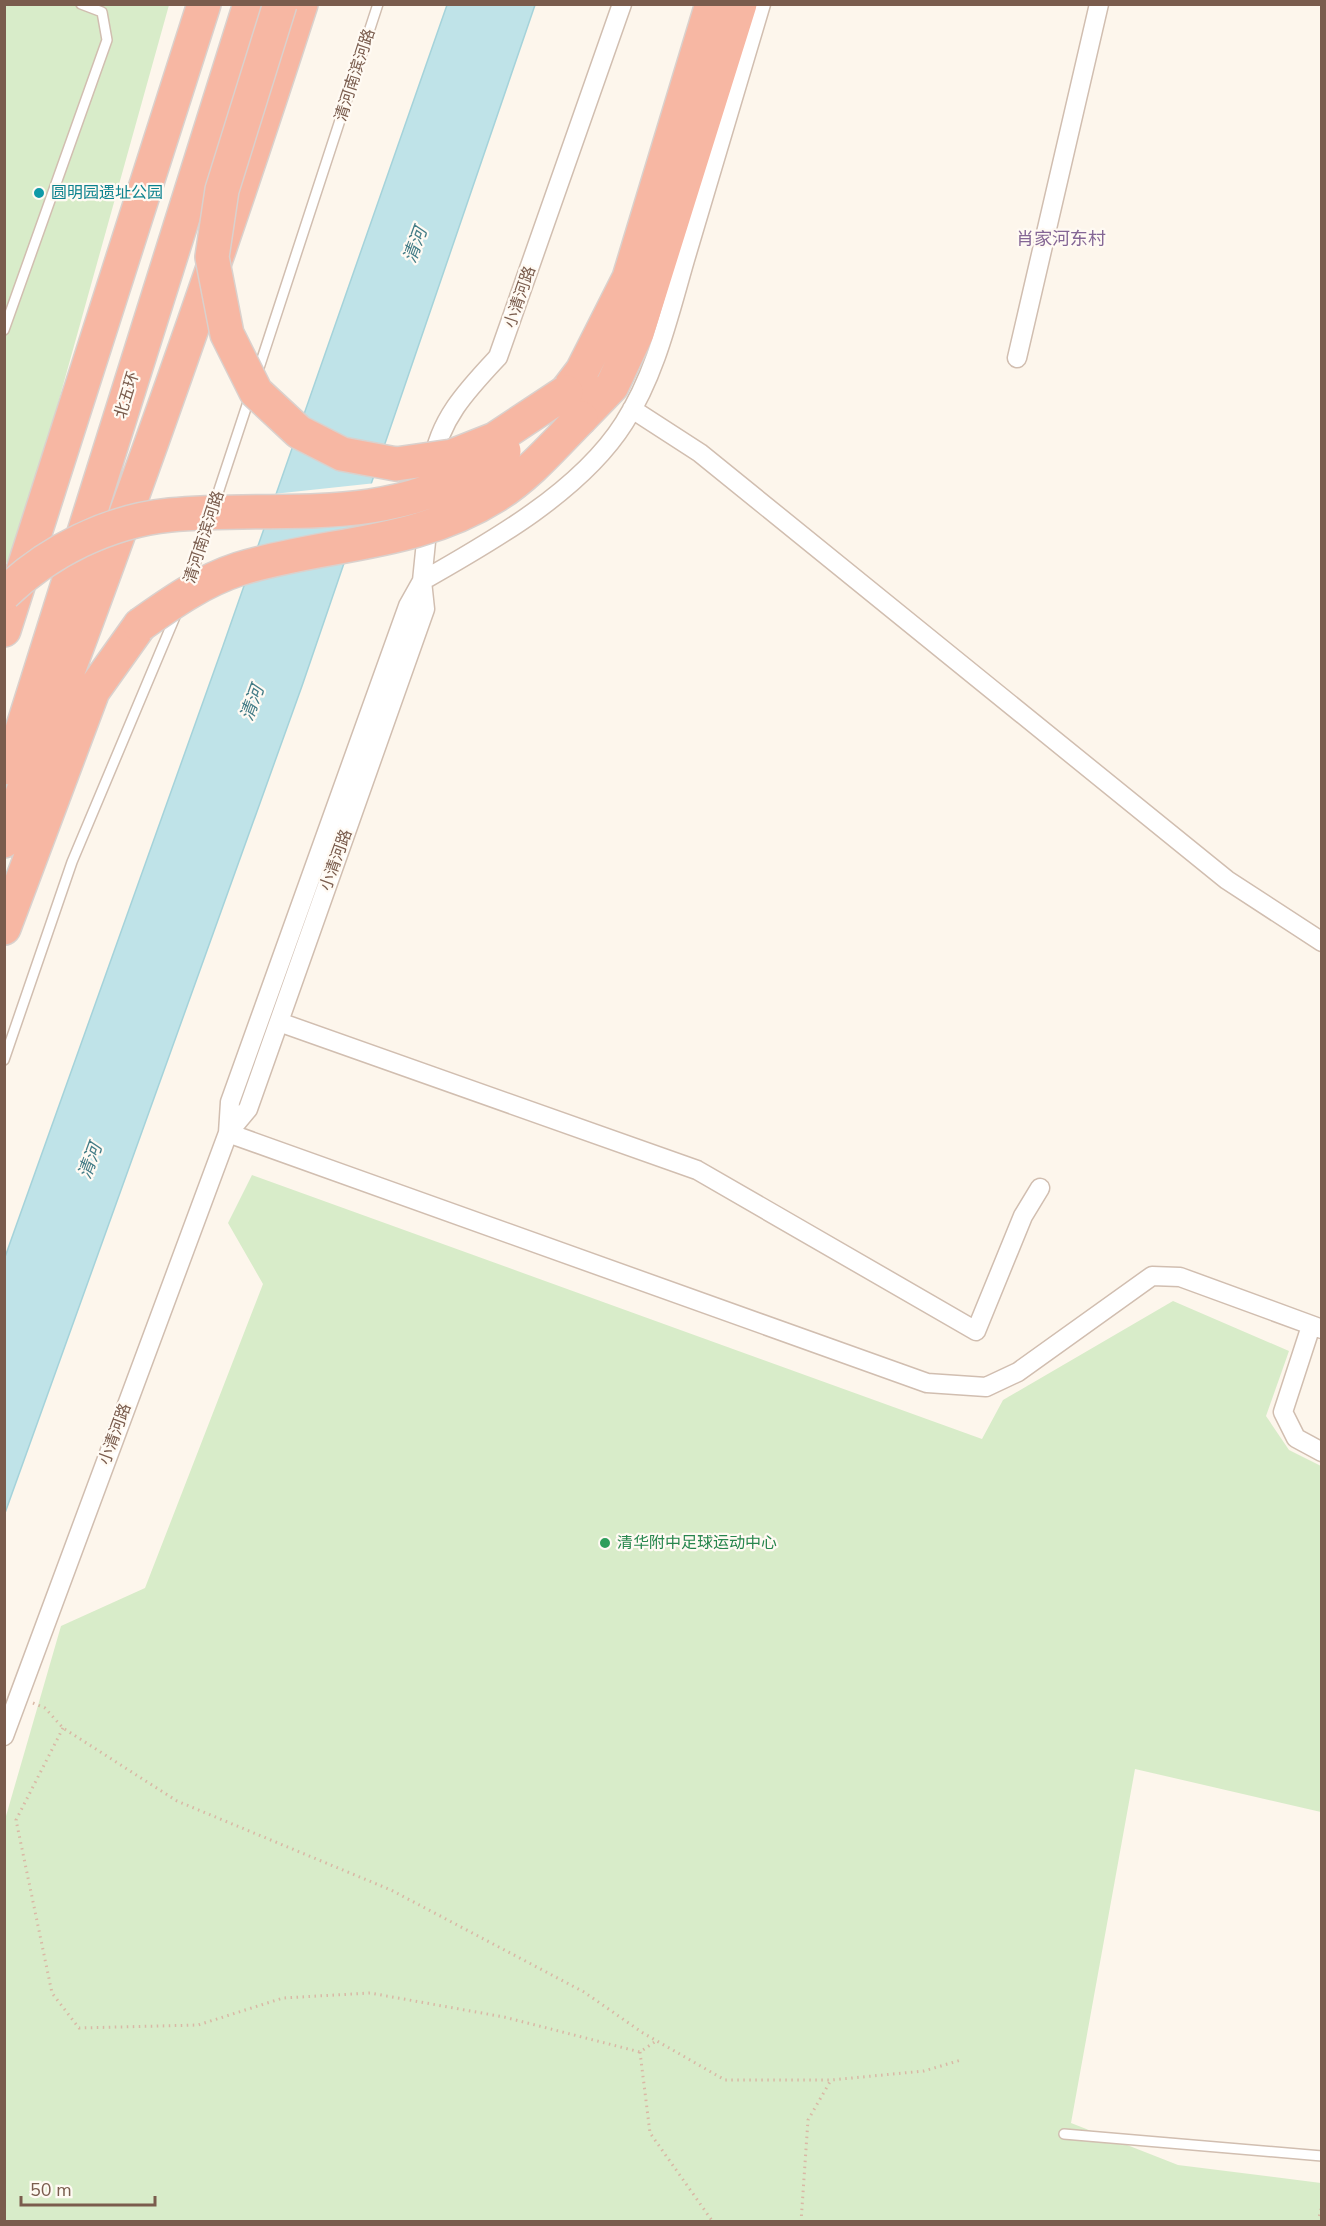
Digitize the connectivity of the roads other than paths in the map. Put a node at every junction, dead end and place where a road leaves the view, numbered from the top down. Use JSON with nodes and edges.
{"nodes":[{"id":1,"x":81,"y":4,"type":"edge"},
{"id":2,"x":195,"y":4,"type":"edge"},
{"id":3,"x":204,"y":4,"type":"edge"},
{"id":4,"x":250,"y":4,"type":"edge"},
{"id":5,"x":280,"y":4,"type":"edge"},
{"id":6,"x":301,"y":4,"type":"edge"},
{"id":7,"x":378,"y":4,"type":"edge"},
{"id":8,"x":622,"y":4,"type":"edge"},
{"id":9,"x":712,"y":4,"type":"edge"},
{"id":10,"x":740,"y":4,"type":"edge"},
{"id":11,"x":761,"y":4,"type":"edge"},
{"id":12,"x":1099,"y":4,"type":"edge"},
{"id":13,"x":148,"y":182,"type":"junction"},
{"id":14,"x":4,"y":330,"type":"edge"},
{"id":15,"x":1017,"y":358,"type":"dead end"},
{"id":16,"x":566,"y":392,"type":"junction"},
{"id":17,"x":632,"y":410,"type":"junction"},
{"id":18,"x":422,"y":581,"type":"junction"},
{"id":19,"x":4,"y":594,"type":"edge"},
{"id":20,"x":4,"y":630,"type":"edge"},
{"id":21,"x":4,"y":786,"type":"edge"},
{"id":22,"x":4,"y":841,"type":"edge"},
{"id":23,"x":4,"y":928,"type":"edge"},
{"id":24,"x":1322,"y":942,"type":"edge"},
{"id":25,"x":279,"y":1022,"type":"junction"},
{"id":26,"x":4,"y":1060,"type":"edge"},
{"id":27,"x":228,"y":1133,"type":"junction"},
{"id":28,"x":1040,"y":1188,"type":"dead end"},
{"id":29,"x":1316,"y":1328,"type":"edge"},
{"id":30,"x":1322,"y":1452,"type":"edge"},
{"id":31,"x":4,"y":1736,"type":"edge"},
{"id":32,"x":1064,"y":2134,"type":"dead end"},
{"id":33,"x":1322,"y":2156,"type":"edge"}],
"edges":[{"from":1,"to":14,"type":"lane"},
{"from":2,"to":13,"type":"highway"},
{"from":3,"to":13,"type":"highway"},
{"from":4,"to":21,"type":"highway","name":"北五环"},
{"from":5,"to":16,"type":"highway","bridge":true},
{"from":6,"to":22,"type":"highway"},
{"from":7,"to":26,"type":"lane","name":"清河南滨河路"},
{"from":8,"to":18,"type":"street","name":"小清河路"},
{"from":9,"to":16,"type":"highway"},
{"from":10,"to":23,"type":"highway","bridge":true},
{"from":11,"to":17,"type":"street"},
{"from":12,"to":15,"type":"street"},
{"from":13,"to":20,"type":"highway"},
{"from":16,"to":19,"type":"highway","bridge":true},
{"from":17,"to":18,"type":"street"},
{"from":17,"to":24,"type":"street"},
{"from":18,"to":25,"type":"street","name":"小清河路"},
{"from":18,"to":27,"type":"street","name":"小清河路"},
{"from":25,"to":27,"type":"street","name":"小清河路"},
{"from":25,"to":28,"type":"street"},
{"from":27,"to":29,"type":"street"},
{"from":27,"to":31,"type":"street","name":"小清河路"},
{"from":29,"to":30,"type":"street"},
{"from":32,"to":33,"type":"lane"}]}
